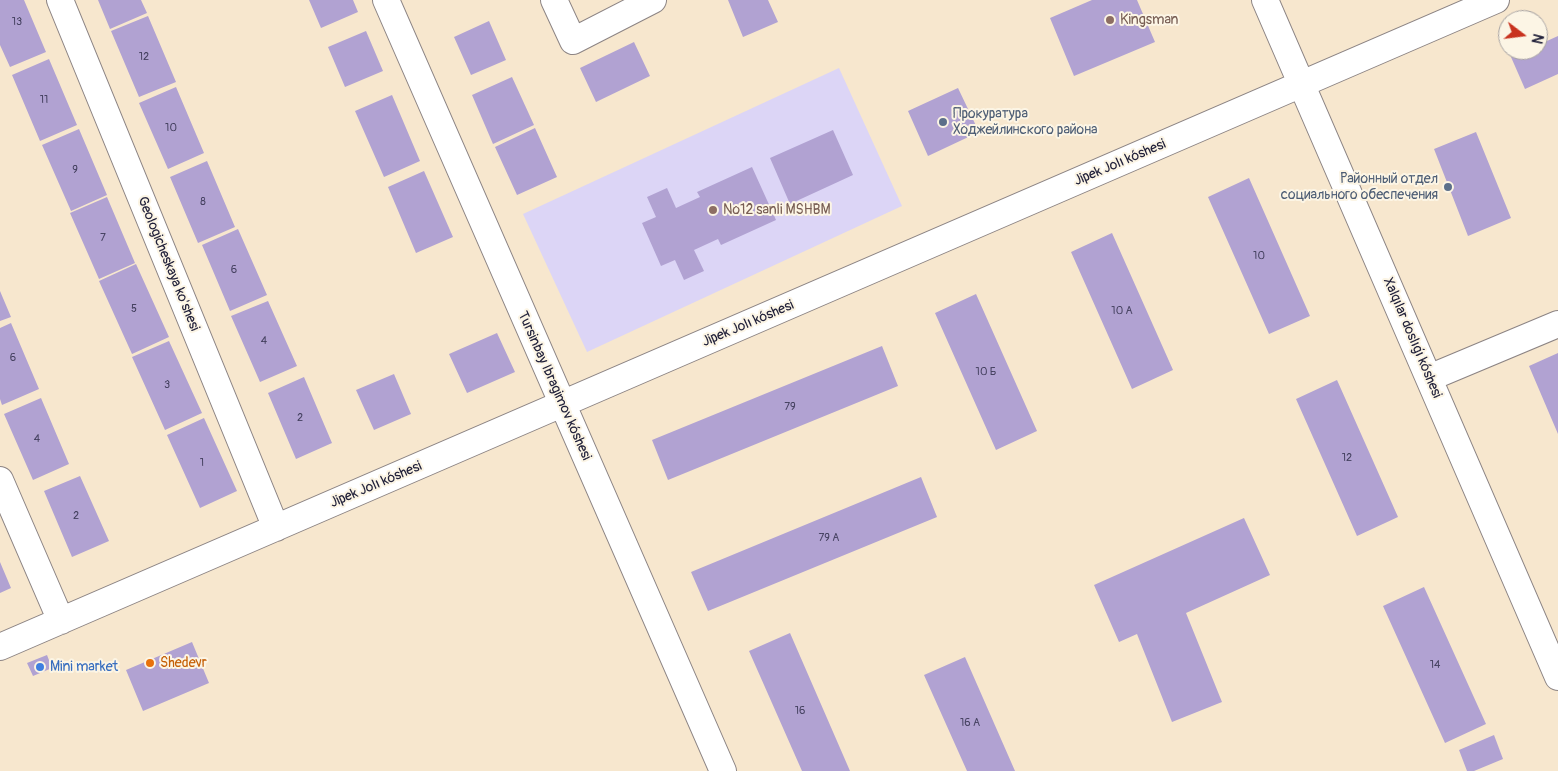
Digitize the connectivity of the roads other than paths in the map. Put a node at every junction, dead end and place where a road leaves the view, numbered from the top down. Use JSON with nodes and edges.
{"nodes":[{"id":1,"x":60,"y":0,"type":"edge"},
{"id":2,"x":386,"y":0,"type":"edge"},
{"id":3,"x":554,"y":0,"type":"edge"},
{"id":4,"x":653,"y":0,"type":"edge"},
{"id":5,"x":1265,"y":0,"type":"edge"},
{"id":6,"x":1496,"y":0,"type":"edge"},
{"id":7,"x":1302,"y":85,"type":"junction"},
{"id":8,"x":1558,"y":324,"type":"edge"},
{"id":9,"x":1429,"y":378,"type":"junction"},
{"id":10,"x":562,"y":404,"type":"junction"},
{"id":11,"x":0,"y":480,"type":"edge"},
{"id":12,"x":276,"y":528,"type":"junction"},
{"id":13,"x":61,"y":621,"type":"junction"},
{"id":14,"x":0,"y":647,"type":"edge"},
{"id":15,"x":1558,"y":677,"type":"edge"},
{"id":16,"x":723,"y":771,"type":"edge"}],
"edges":[{"from":1,"to":12,"type":"street","name":"Geologicheskaya ko'shesi"},
{"from":2,"to":10,"type":"street","name":"Tursinbay Ibragimov kóshesi"},
{"from":3,"to":4,"type":"street"},
{"from":5,"to":7,"type":"street","name":"Xalqılar doslıǵı kóshesi"},
{"from":6,"to":7,"type":"street","name":"Jipek Jolı kóshesi"},
{"from":7,"to":9,"type":"street","name":"Xalqılar doslıǵı kóshesi"},
{"from":7,"to":10,"type":"street","name":"Jipek Jolı kóshesi"},
{"from":8,"to":9,"type":"street"},
{"from":9,"to":15,"type":"street","name":"Xalqılar doslıǵı kóshesi"},
{"from":10,"to":12,"type":"street","name":"Jipek Jolı kóshesi"},
{"from":10,"to":16,"type":"street","name":"Tursinbay Ibragimov kóshesi"},
{"from":11,"to":13,"type":"street"},
{"from":12,"to":13,"type":"street","name":"Jipek Jolı kóshesi"},
{"from":13,"to":14,"type":"street","name":"Jipek Jolı kóshesi"}]}
